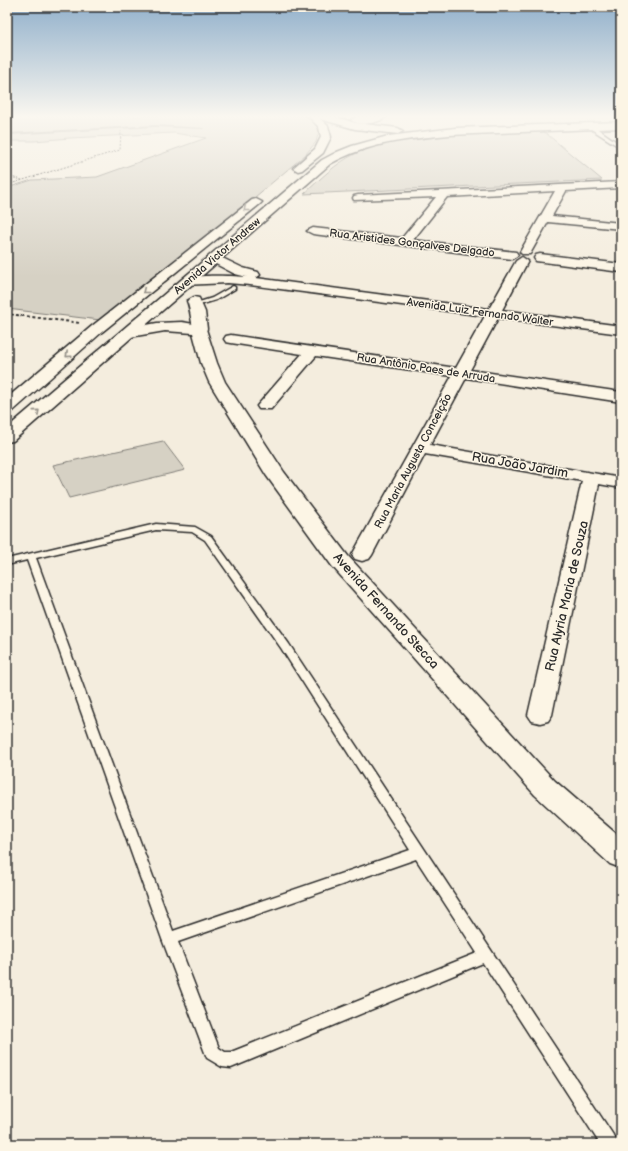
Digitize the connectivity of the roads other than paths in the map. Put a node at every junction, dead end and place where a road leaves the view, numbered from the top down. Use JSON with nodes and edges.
{"nodes":[{"id":1,"x":296,"y":170,"type":"edge"},
{"id":2,"x":317,"y":170,"type":"edge"},
{"id":3,"x":288,"y":176,"type":"dead end"},
{"id":4,"x":621,"y":185,"type":"edge"},
{"id":5,"x":562,"y":188,"type":"junction"},
{"id":6,"x":444,"y":194,"type":"junction"},
{"id":7,"x":264,"y":195,"type":"dead end"},
{"id":8,"x":358,"y":198,"type":"dead end"},
{"id":9,"x":546,"y":219,"type":"junction"},
{"id":10,"x":621,"y":226,"type":"edge"},
{"id":11,"x":313,"y":231,"type":"dead end"},
{"id":12,"x":404,"y":242,"type":"junction"},
{"id":13,"x":520,"y":256,"type":"junction"},
{"id":14,"x":214,"y":258,"type":"junction"},
{"id":15,"x":621,"y":268,"type":"edge"},
{"id":16,"x":187,"y":282,"type":"junction"},
{"id":17,"x":232,"y":288,"type":"dead end"},
{"id":18,"x":367,"y":288,"type":"junction"},
{"id":19,"x":340,"y":293,"type":"junction"},
{"id":20,"x":195,"y":302,"type":"joint"},
{"id":21,"x":157,"y":308,"type":"junction"},
{"id":22,"x":496,"y":309,"type":"junction"},
{"id":23,"x":621,"y":321,"type":"edge"},
{"id":24,"x":200,"y":329,"type":"junction"},
{"id":25,"x":621,"y":330,"type":"edge"},
{"id":26,"x":130,"y":332,"type":"junction"},
{"id":27,"x":230,"y":338,"type":"dead end"},
{"id":28,"x":312,"y":351,"type":"junction"},
{"id":29,"x":461,"y":373,"type":"junction"},
{"id":30,"x":621,"y":397,"type":"edge"},
{"id":31,"x":265,"y":406,"type":"dead end"},
{"id":32,"x":7,"y":407,"type":"edge"},
{"id":33,"x":7,"y":438,"type":"edge"},
{"id":34,"x":420,"y":448,"type":"junction"},
{"id":35,"x":592,"y":478,"type":"junction"},
{"id":36,"x":621,"y":482,"type":"edge"},
{"id":37,"x":362,"y":555,"type":"dead end"},
{"id":38,"x":30,"y":556,"type":"junction"},
{"id":39,"x":7,"y":562,"type":"edge"},
{"id":40,"x":540,"y":715,"type":"dead end"},
{"id":41,"x":419,"y":852,"type":"junction"},
{"id":42,"x":621,"y":856,"type":"edge"},
{"id":43,"x":169,"y":939,"type":"junction"},
{"id":44,"x":487,"y":955,"type":"junction"},
{"id":45,"x":610,"y":1144,"type":"edge"}],
"edges":[{"from":1,"to":3,"type":"main road"},
{"from":2,"to":14,"type":"main road","name":"Avenida Victor Andrew"},
{"from":4,"to":5,"type":"street"},
{"from":5,"to":6,"type":"street"},
{"from":5,"to":9,"type":"street","name":"Rua Maria Augusta Conceição"},
{"from":6,"to":8,"type":"street"},
{"from":6,"to":12,"type":"street"},
{"from":7,"to":32,"type":"main road","name":"Avenida Victor Andrew","one_way":true},
{"from":9,"to":10,"type":"street"},
{"from":9,"to":13,"type":"street","name":"Rua Maria Augusta Conceição"},
{"from":11,"to":12,"type":"street","name":"Rua Aristides Gonçalves Delgado"},
{"from":12,"to":13,"type":"street","name":"Rua Aristides Gonçalves Delgado"},
{"from":13,"to":15,"type":"street","name":"Rua Aristides Gonçalves Delgado"},
{"from":13,"to":22,"type":"street","name":"Rua Maria Augusta Conceição"},
{"from":14,"to":16,"type":"main road","name":"Avenida Victor Andrew"},
{"from":14,"to":18,"type":"street","name":"Avenida Luiz Fernando Walter"},
{"from":16,"to":19,"type":"street","name":"Avenida Luiz Fernando Walter"},
{"from":16,"to":21,"type":"main road","name":"Avenida Victor Andrew"},
{"from":17,"to":20,"type":"lane"},
{"from":18,"to":19,"type":"street","name":"Avenida Luiz Fernando Walter"},
{"from":18,"to":22,"type":"street","name":"Avenida Luiz Fernando Walter"},
{"from":19,"to":22,"type":"street","name":"Avenida Luiz Fernando Walter"},
{"from":20,"to":24,"type":"street","name":"Avenida Fernando Stecca"},
{"from":21,"to":24,"type":"main road"},
{"from":21,"to":26,"type":"main road","name":"Avenida Victor Andrew"},
{"from":22,"to":23,"type":"street","name":"Avenida Luiz Fernando Walter"},
{"from":22,"to":25,"type":"street","name":"Avenida Luiz Fernando Walter"},
{"from":22,"to":29,"type":"street","name":"Rua Maria Augusta Conceição"},
{"from":24,"to":26,"type":"main road"},
{"from":24,"to":42,"type":"main road","name":"Avenida Fernando Stecca"},
{"from":33,"to":26,"type":"main road","name":"Avenida Victor Andrew","one_way":true},
{"from":27,"to":28,"type":"street","name":"Rua Antônio Paes de Arruda"},
{"from":28,"to":29,"type":"street","name":"Rua Antônio Paes de Arruda"},
{"from":28,"to":31,"type":"street"},
{"from":29,"to":30,"type":"street","name":"Rua Antônio Paes de Arruda"},
{"from":29,"to":34,"type":"street","name":"Rua Maria Augusta Conceição"},
{"from":34,"to":35,"type":"street","name":"Rua João Jardim"},
{"from":34,"to":37,"type":"street","name":"Rua Maria Augusta Conceição"},
{"from":35,"to":36,"type":"street","name":"Rua João Jardim"},
{"from":35,"to":40,"type":"street","name":"Rua Alyria Maria de Souza"},
{"from":38,"to":39,"type":"lane"},
{"from":38,"to":41,"type":"lane"},
{"from":38,"to":43,"type":"lane"},
{"from":41,"to":43,"type":"lane"},
{"from":41,"to":44,"type":"lane"},
{"from":43,"to":44,"type":"lane"},
{"from":44,"to":45,"type":"lane"}]}
